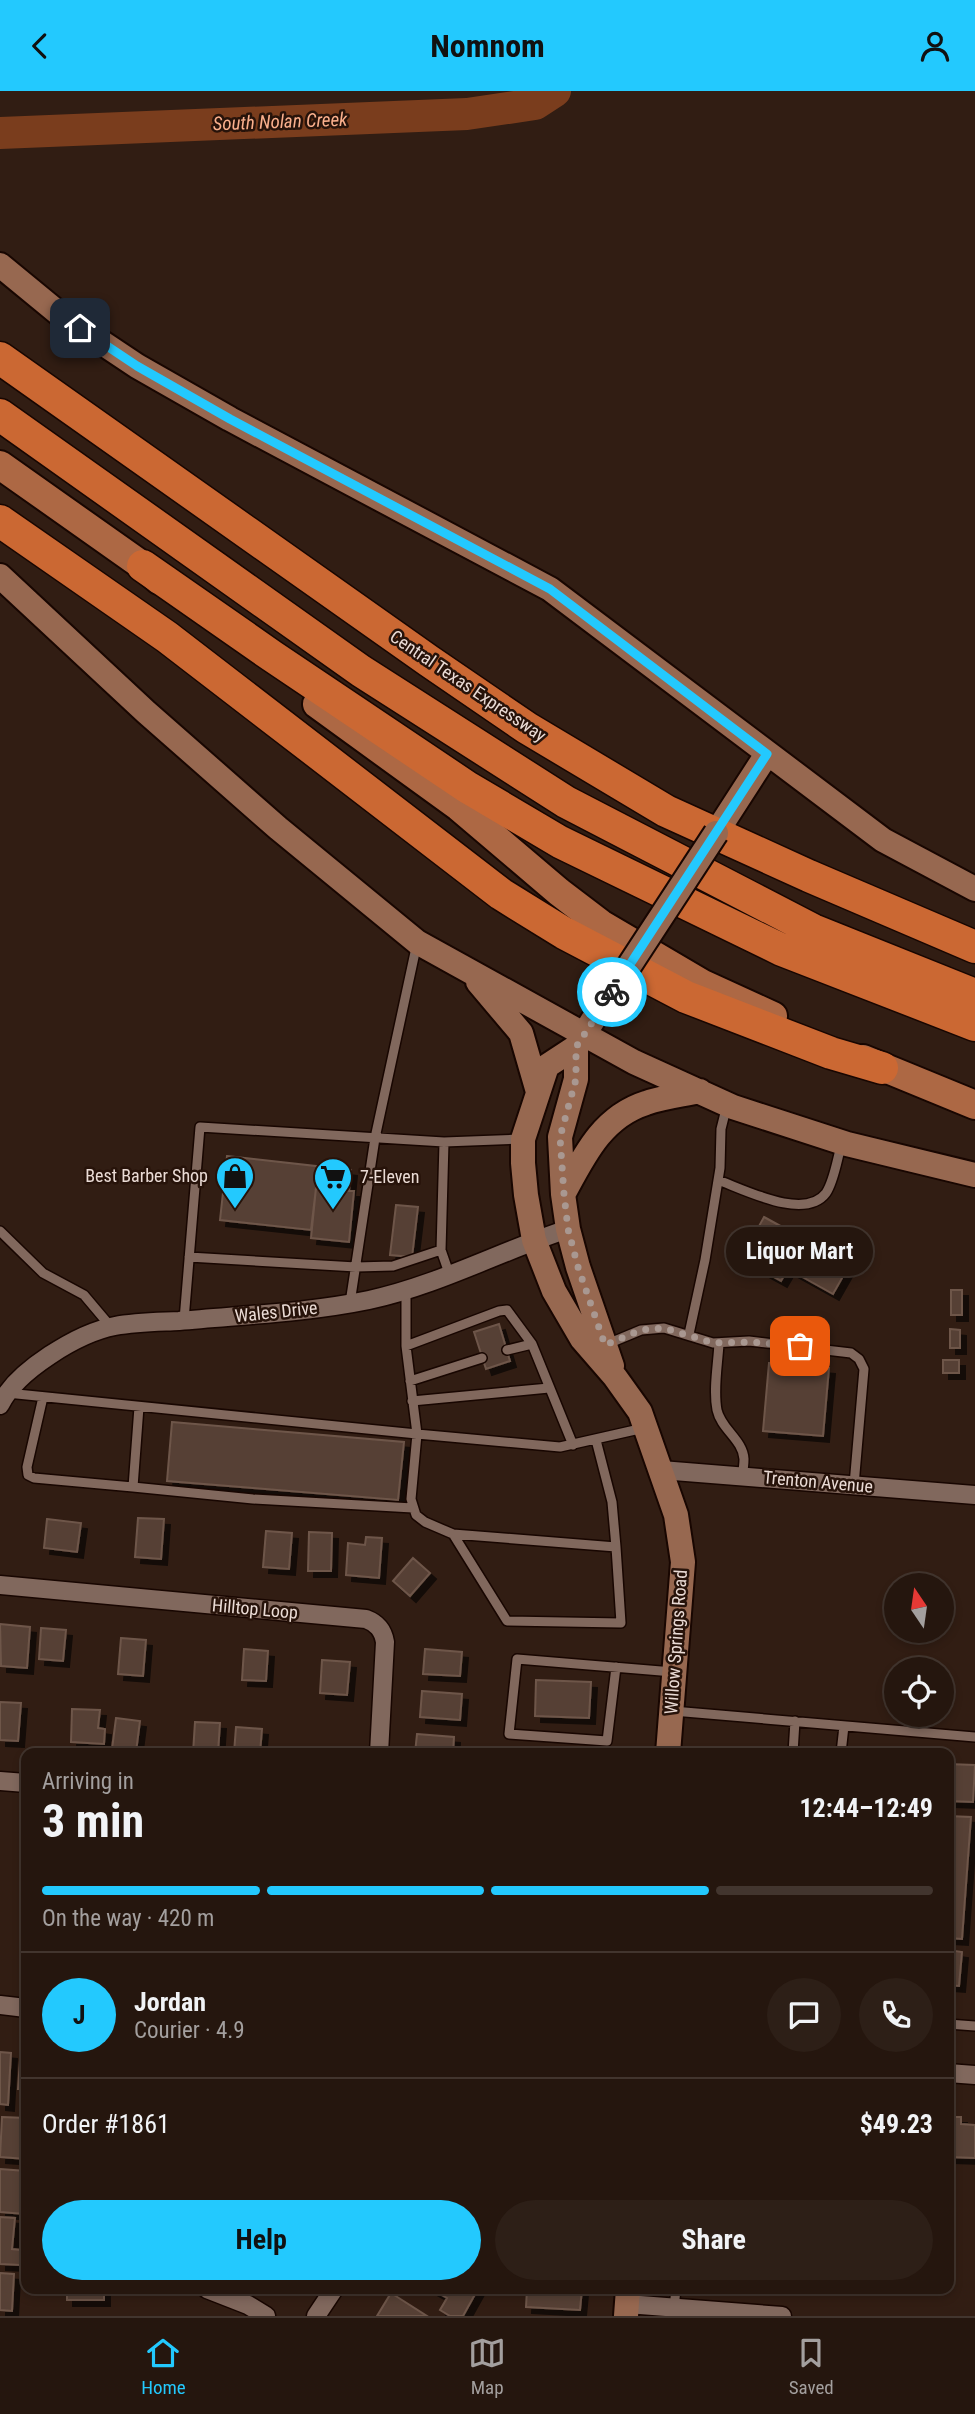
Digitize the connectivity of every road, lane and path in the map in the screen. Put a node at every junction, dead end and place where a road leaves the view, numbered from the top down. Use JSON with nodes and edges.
{"nodes":[{"id":1,"x":0,"y":265,"type":"edge"},
{"id":2,"x":0,"y":358,"type":"edge"},
{"id":3,"x":0,"y":415,"type":"edge"},
{"id":4,"x":0,"y":465,"type":"edge"},
{"id":5,"x":0,"y":521,"type":"edge"},
{"id":6,"x":143,"y":566,"type":"junction"},
{"id":7,"x":0,"y":576,"type":"edge"},
{"id":8,"x":767,"y":754,"type":"junction"},
{"id":9,"x":975,"y":889,"type":"edge"},
{"id":10,"x":917,"y":922,"type":"junction"},
{"id":11,"x":975,"y":939,"type":"edge"},
{"id":12,"x":417,"y":942,"type":"junction"},
{"id":13,"x":975,"y":947,"type":"edge"},
{"id":14,"x":468,"y":971,"type":"junction"},
{"id":15,"x":975,"y":995,"type":"edge"},
{"id":16,"x":975,"y":1025,"type":"edge"},
{"id":17,"x":580,"y":1040,"type":"junction"},
{"id":18,"x":882,"y":1067,"type":"junction"},
{"id":19,"x":699,"y":1091,"type":"junction"},
{"id":20,"x":538,"y":1093,"type":"junction"},
{"id":21,"x":727,"y":1104,"type":"junction"},
{"id":22,"x":975,"y":1105,"type":"edge"},
{"id":23,"x":375,"y":1137,"type":"junction"},
{"id":24,"x":523,"y":1139,"type":"junction"},
{"id":25,"x":444,"y":1142,"type":"junction"},
{"id":26,"x":842,"y":1142,"type":"junction"},
{"id":27,"x":975,"y":1175,"type":"edge"},
{"id":28,"x":718,"y":1180,"type":"junction"},
{"id":29,"x":564,"y":1194,"type":"junction"},
{"id":30,"x":568,"y":1229,"type":"junction"},
{"id":31,"x":0,"y":1231,"type":"edge"},
{"id":32,"x":534,"y":1240,"type":"junction"},
{"id":33,"x":441,"y":1250,"type":"junction"},
{"id":34,"x":189,"y":1257,"type":"junction"},
{"id":35,"x":356,"y":1267,"type":"junction"},
{"id":36,"x":450,"y":1276,"type":"junction"},
{"id":37,"x":406,"y":1290,"type":"junction"},
{"id":38,"x":350,"y":1303,"type":"junction"},
{"id":39,"x":184,"y":1320,"type":"junction"},
{"id":40,"x":111,"y":1327,"type":"junction"},
{"id":41,"x":690,"y":1334,"type":"junction"},
{"id":42,"x":532,"y":1343,"type":"junction"},
{"id":43,"x":719,"y":1343,"type":"junction"},
{"id":44,"x":605,"y":1345,"type":"junction"},
{"id":45,"x":407,"y":1346,"type":"junction"},
{"id":46,"x":507,"y":1350,"type":"dead end"},
{"id":47,"x":482,"y":1358,"type":"dead end"},
{"id":48,"x":615,"y":1377,"type":"junction"},
{"id":49,"x":410,"y":1381,"type":"junction"},
{"id":50,"x":549,"y":1388,"type":"junction"},
{"id":51,"x":43,"y":1397,"type":"junction"},
{"id":52,"x":2,"y":1400,"type":"edge"},
{"id":53,"x":412,"y":1401,"type":"junction"},
{"id":54,"x":139,"y":1407,"type":"junction"},
{"id":55,"x":646,"y":1427,"type":"junction"},
{"id":56,"x":417,"y":1434,"type":"junction"},
{"id":57,"x":596,"y":1440,"type":"junction"},
{"id":58,"x":573,"y":1445,"type":"junction"},
{"id":59,"x":661,"y":1470,"type":"junction"},
{"id":60,"x":742,"y":1476,"type":"junction"},
{"id":61,"x":854,"y":1485,"type":"junction"},
{"id":62,"x":133,"y":1487,"type":"junction"},
{"id":63,"x":975,"y":1495,"type":"edge"},
{"id":64,"x":412,"y":1508,"type":"junction"},
{"id":65,"x":453,"y":1534,"type":"junction"},
{"id":66,"x":615,"y":1547,"type":"junction"},
{"id":67,"x":0,"y":1585,"type":"edge"},
{"id":68,"x":616,"y":1667,"type":"junction"},
{"id":69,"x":674,"y":1672,"type":"junction"},
{"id":70,"x":671,"y":1710,"type":"junction"},
{"id":71,"x":795,"y":1721,"type":"junction"},
{"id":72,"x":844,"y":1726,"type":"junction"},
{"id":73,"x":975,"y":1737,"type":"edge"},
{"id":74,"x":379,"y":1748,"type":"edge"},
{"id":75,"x":668,"y":1748,"type":"edge"},
{"id":76,"x":793,"y":1748,"type":"edge"},
{"id":77,"x":842,"y":1748,"type":"edge"},
{"id":78,"x":0,"y":1781,"type":"edge"},
{"id":79,"x":21,"y":1783,"type":"edge"},
{"id":80,"x":0,"y":2005,"type":"edge"},
{"id":81,"x":21,"y":2007,"type":"edge"},
{"id":82,"x":954,"y":2024,"type":"edge"},
{"id":83,"x":975,"y":2026,"type":"edge"},
{"id":84,"x":954,"y":2073,"type":"edge"},
{"id":85,"x":975,"y":2075,"type":"edge"},
{"id":86,"x":220,"y":2294,"type":"edge"},
{"id":87,"x":331,"y":2294,"type":"edge"},
{"id":88,"x":675,"y":2294,"type":"edge"},
{"id":89,"x":627,"y":2303,"type":"edge"},
{"id":90,"x":674,"y":2308,"type":"junction"},
{"id":91,"x":266,"y":2316,"type":"edge"},
{"id":92,"x":316,"y":2316,"type":"edge"},
{"id":93,"x":782,"y":2316,"type":"edge"}],
"edges":[{"from":1,"to":8,"type":"main road"},
{"from":2,"to":10,"type":"highway","name":"Central Texas Expressway"},
{"from":3,"to":15,"type":"highway"},
{"from":4,"to":6,"type":"main road"},
{"from":5,"to":18,"type":"highway"},
{"from":6,"to":16,"type":"highway"},
{"from":6,"to":18,"type":"main road"},
{"from":7,"to":12,"type":"main road"},
{"from":8,"to":9,"type":"main road"},
{"from":8,"to":17,"type":"main road","bridge":true},
{"from":10,"to":11,"type":"highway"},
{"from":10,"to":13,"type":"highway","name":"Central Texas Expressway"},
{"from":12,"to":14,"type":"main road"},
{"from":12,"to":23,"type":"lane"},
{"from":14,"to":17,"type":"main road"},
{"from":14,"to":20,"type":"main road"},
{"from":17,"to":19,"type":"main road"},
{"from":17,"to":20,"type":"main road","name":"Willow Springs Road"},
{"from":17,"to":29,"type":"main road","name":"Willow Springs Road"},
{"from":18,"to":22,"type":"main road"},
{"from":19,"to":21,"type":"main road"},
{"from":19,"to":29,"type":"main road"},
{"from":20,"to":24,"type":"main road","name":"Willow Springs Road"},
{"from":21,"to":26,"type":"main road"},
{"from":21,"to":28,"type":"lane"},
{"from":23,"to":25,"type":"lane"},
{"from":23,"to":34,"type":"lane"},
{"from":23,"to":35,"type":"lane"},
{"from":24,"to":25,"type":"lane"},
{"from":24,"to":32,"type":"main road","name":"Willow Springs Road"},
{"from":25,"to":33,"type":"lane"},
{"from":26,"to":27,"type":"main road"},
{"from":26,"to":28,"type":"lane"},
{"from":28,"to":41,"type":"lane"},
{"from":29,"to":30,"type":"main road","name":"Willow Springs Road"},
{"from":30,"to":32,"type":"street","name":"Wales Drive"},
{"from":30,"to":44,"type":"main road","name":"Willow Springs Road"},
{"from":31,"to":40,"type":"lane"},
{"from":32,"to":36,"type":"street","name":"Wales Drive"},
{"from":32,"to":48,"type":"main road","name":"Willow Springs Road"},
{"from":33,"to":35,"type":"lane"},
{"from":33,"to":36,"type":"lane"},
{"from":34,"to":35,"type":"lane"},
{"from":34,"to":39,"type":"lane"},
{"from":35,"to":38,"type":"lane"},
{"from":36,"to":37,"type":"street","name":"Wales Drive"},
{"from":37,"to":38,"type":"street","name":"Wales Drive"},
{"from":37,"to":45,"type":"lane"},
{"from":38,"to":39,"type":"street","name":"Wales Drive"},
{"from":39,"to":40,"type":"street","name":"Wales Drive"},
{"from":40,"to":52,"type":"street","name":"Wales Drive"},
{"from":41,"to":43,"type":"lane"},
{"from":41,"to":44,"type":"lane"},
{"from":42,"to":45,"type":"lane"},
{"from":42,"to":46,"type":"lane"},
{"from":42,"to":50,"type":"lane"},
{"from":43,"to":60,"type":"lane"},
{"from":43,"to":61,"type":"lane"},
{"from":44,"to":48,"type":"main road","name":"Willow Springs Road"},
{"from":45,"to":49,"type":"lane"},
{"from":47,"to":49,"type":"lane"},
{"from":48,"to":55,"type":"main road","name":"Willow Springs Road"},
{"from":49,"to":53,"type":"lane"},
{"from":50,"to":53,"type":"lane"},
{"from":50,"to":58,"type":"lane"},
{"from":51,"to":52,"type":"lane"},
{"from":51,"to":54,"type":"lane"},
{"from":51,"to":62,"type":"lane"},
{"from":53,"to":56,"type":"lane"},
{"from":54,"to":56,"type":"lane"},
{"from":54,"to":62,"type":"lane"},
{"from":55,"to":57,"type":"lane"},
{"from":55,"to":59,"type":"main road","name":"Willow Springs Road"},
{"from":56,"to":58,"type":"lane"},
{"from":56,"to":64,"type":"lane"},
{"from":57,"to":58,"type":"lane"},
{"from":57,"to":66,"type":"lane"},
{"from":59,"to":60,"type":"street","name":"Trenton Avenue"},
{"from":59,"to":69,"type":"main road","name":"Willow Springs Road"},
{"from":60,"to":61,"type":"street","name":"Trenton Avenue"},
{"from":61,"to":63,"type":"street","name":"Trenton Avenue"},
{"from":62,"to":64,"type":"lane"},
{"from":64,"to":65,"type":"lane"},
{"from":65,"to":66,"type":"lane"},
{"from":65,"to":66,"type":"lane"},
{"from":67,"to":74,"type":"street","name":"Hilltop Loop"},
{"from":68,"to":68,"type":"lane"},
{"from":68,"to":69,"type":"lane"},
{"from":69,"to":70,"type":"main road","name":"Willow Springs Road"},
{"from":70,"to":71,"type":"lane"},
{"from":70,"to":75,"type":"main road","name":"Willow Springs Road"},
{"from":71,"to":72,"type":"lane"},
{"from":71,"to":76,"type":"lane"},
{"from":72,"to":73,"type":"lane"},
{"from":72,"to":77,"type":"lane"},
{"from":78,"to":79,"type":"street"},
{"from":80,"to":81,"type":"street"},
{"from":82,"to":83,"type":"lane"},
{"from":84,"to":85,"type":"street"},
{"from":86,"to":91,"type":"street"},
{"from":87,"to":92,"type":"street"},
{"from":88,"to":90,"type":"lane"},
{"from":89,"to":90,"type":"street"},
{"from":90,"to":93,"type":"street"}]}
